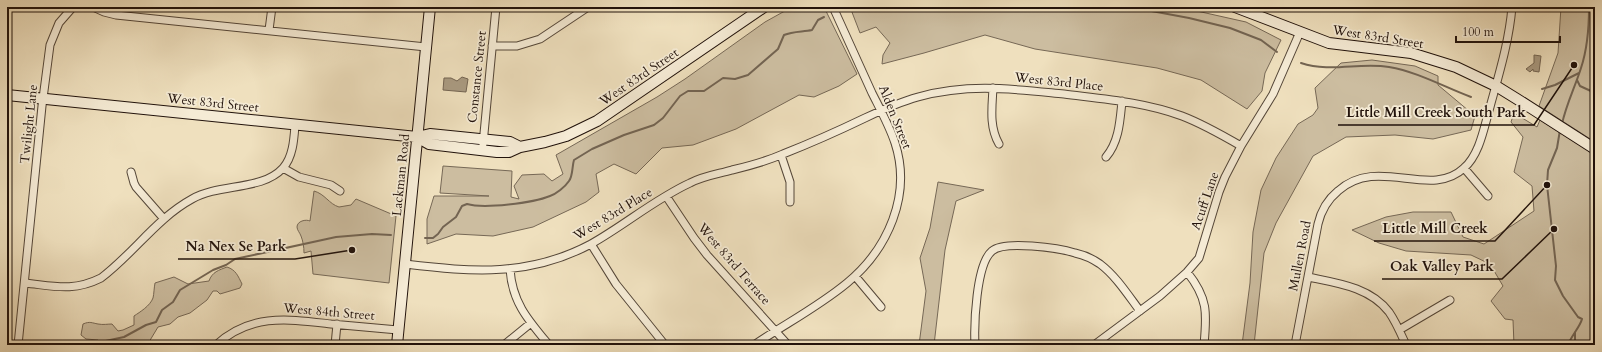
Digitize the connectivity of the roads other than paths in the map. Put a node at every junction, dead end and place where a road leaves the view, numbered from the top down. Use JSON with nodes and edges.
{"nodes":[{"id":1,"x":72,"y":7,"type":"edge"},
{"id":2,"x":93,"y":7,"type":"edge"},
{"id":3,"x":272,"y":7,"type":"edge"},
{"id":4,"x":430,"y":7,"type":"edge"},
{"id":5,"x":496,"y":7,"type":"edge"},
{"id":6,"x":588,"y":7,"type":"edge"},
{"id":7,"x":764,"y":7,"type":"edge"},
{"id":8,"x":833,"y":7,"type":"edge"},
{"id":9,"x":1235,"y":7,"type":"edge"},
{"id":10,"x":1512,"y":7,"type":"edge"},
{"id":11,"x":269,"y":30,"type":"junction"},
{"id":12,"x":1300,"y":32,"type":"junction"},
{"id":13,"x":492,"y":46,"type":"junction"},
{"id":14,"x":426,"y":47,"type":"junction"},
{"id":15,"x":1496,"y":86,"type":"junction"},
{"id":16,"x":993,"y":88,"type":"junction"},
{"id":17,"x":7,"y":95,"type":"edge"},
{"id":18,"x":43,"y":98,"type":"junction"},
{"id":19,"x":1122,"y":101,"type":"junction"},
{"id":20,"x":881,"y":111,"type":"junction"},
{"id":21,"x":295,"y":125,"type":"junction"},
{"id":22,"x":417,"y":138,"type":"junction"},
{"id":23,"x":483,"y":139,"type":"junction"},
{"id":24,"x":999,"y":144,"type":"dead end"},
{"id":25,"x":1241,"y":146,"type":"junction"},
{"id":26,"x":520,"y":147,"type":"junction"},
{"id":27,"x":1595,"y":149,"type":"edge"},
{"id":28,"x":482,"y":150,"type":"junction"},
{"id":29,"x":781,"y":155,"type":"junction"},
{"id":30,"x":1106,"y":157,"type":"dead end"},
{"id":31,"x":283,"y":168,"type":"junction"},
{"id":32,"x":1464,"y":168,"type":"junction"},
{"id":33,"x":131,"y":172,"type":"dead end"},
{"id":34,"x":340,"y":191,"type":"dead end"},
{"id":35,"x":666,"y":196,"type":"junction"},
{"id":36,"x":1488,"y":196,"type":"dead end"},
{"id":37,"x":790,"y":202,"type":"dead end"},
{"id":38,"x":164,"y":219,"type":"junction"},
{"id":39,"x":591,"y":244,"type":"junction"},
{"id":40,"x":405,"y":264,"type":"junction"},
{"id":41,"x":510,"y":269,"type":"junction"},
{"id":42,"x":1187,"y":272,"type":"junction"},
{"id":43,"x":855,"y":276,"type":"junction"},
{"id":44,"x":1308,"y":277,"type":"junction"},
{"id":45,"x":25,"y":283,"type":"junction"},
{"id":46,"x":1450,"y":300,"type":"dead end"},
{"id":47,"x":881,"y":307,"type":"dead end"},
{"id":48,"x":1140,"y":310,"type":"junction"},
{"id":49,"x":531,"y":323,"type":"junction"},
{"id":50,"x":337,"y":324,"type":"junction"},
{"id":51,"x":398,"y":330,"type":"junction"},
{"id":52,"x":1399,"y":330,"type":"junction"},
{"id":53,"x":776,"y":331,"type":"junction"},
{"id":54,"x":18,"y":345,"type":"edge"},
{"id":55,"x":216,"y":345,"type":"edge"},
{"id":56,"x":335,"y":345,"type":"edge"},
{"id":57,"x":397,"y":345,"type":"edge"},
{"id":58,"x":504,"y":345,"type":"edge"},
{"id":59,"x":549,"y":345,"type":"edge"},
{"id":60,"x":665,"y":345,"type":"edge"},
{"id":61,"x":754,"y":345,"type":"edge"},
{"id":62,"x":788,"y":345,"type":"edge"},
{"id":63,"x":975,"y":345,"type":"edge"},
{"id":64,"x":1094,"y":345,"type":"edge"},
{"id":65,"x":1204,"y":345,"type":"edge"},
{"id":66,"x":1295,"y":345,"type":"edge"},
{"id":67,"x":1406,"y":345,"type":"edge"}],
"edges":[{"from":1,"to":18,"type":"street","name":"Twilight Lane"},
{"from":2,"to":11,"type":"street"},
{"from":3,"to":11,"type":"street"},
{"from":4,"to":14,"type":"street","name":"Lackman Road"},
{"from":5,"to":13,"type":"street","name":"Constance Street"},
{"from":6,"to":13,"type":"street"},
{"from":7,"to":26,"type":"street","name":"West 83rd Street"},
{"from":8,"to":20,"type":"street","name":"Alden Street"},
{"from":9,"to":12,"type":"street","name":"West 83rd Street"},
{"from":10,"to":15,"type":"street","name":"Mullen Road"},
{"from":11,"to":14,"type":"street"},
{"from":12,"to":15,"type":"street","name":"West 83rd Street"},
{"from":12,"to":25,"type":"street","name":"Acuff Lane"},
{"from":13,"to":23,"type":"street","name":"Constance Street"},
{"from":14,"to":22,"type":"street","name":"Lackman Road"},
{"from":15,"to":27,"type":"street","name":"West 83rd Street"},
{"from":15,"to":32,"type":"street","name":"Mullen Road"},
{"from":16,"to":19,"type":"street","name":"West 83rd Place"},
{"from":16,"to":20,"type":"street","name":"West 83rd Place"},
{"from":16,"to":24,"type":"street"},
{"from":17,"to":18,"type":"street","name":"West 83rd Street"},
{"from":18,"to":21,"type":"street","name":"West 83rd Street"},
{"from":18,"to":45,"type":"street","name":"Twilight Lane"},
{"from":19,"to":25,"type":"street","name":"West 83rd Place"},
{"from":19,"to":30,"type":"street"},
{"from":20,"to":29,"type":"street","name":"West 83rd Place"},
{"from":20,"to":43,"type":"street","name":"Alden Street"},
{"from":21,"to":22,"type":"street","name":"West 83rd Street"},
{"from":21,"to":31,"type":"street"},
{"from":22,"to":23,"type":"street","name":"West 83rd Street"},
{"from":22,"to":28,"type":"street","name":"West 83rd Street"},
{"from":22,"to":40,"type":"street","name":"Lackman Road"},
{"from":23,"to":26,"type":"street","name":"West 83rd Street"},
{"from":23,"to":28,"type":"street","name":"Constance Street"},
{"from":25,"to":42,"type":"street","name":"Acuff Lane"},
{"from":26,"to":28,"type":"street","name":"West 83rd Street"},
{"from":29,"to":35,"type":"street","name":"West 83rd Place"},
{"from":29,"to":37,"type":"street"},
{"from":31,"to":34,"type":"street"},
{"from":31,"to":38,"type":"street"},
{"from":32,"to":36,"type":"street"},
{"from":32,"to":44,"type":"street","name":"Mullen Road"},
{"from":33,"to":38,"type":"street"},
{"from":35,"to":39,"type":"street","name":"West 83rd Place"},
{"from":35,"to":53,"type":"street","name":"West 83rd Terrace"},
{"from":38,"to":45,"type":"street"},
{"from":39,"to":41,"type":"street","name":"West 83rd Place"},
{"from":39,"to":60,"type":"street"},
{"from":40,"to":41,"type":"street","name":"West 83rd Place"},
{"from":40,"to":51,"type":"street","name":"Lackman Road"},
{"from":41,"to":49,"type":"street"},
{"from":42,"to":48,"type":"street","name":"Acuff Lane"},
{"from":42,"to":65,"type":"street"},
{"from":43,"to":47,"type":"street"},
{"from":43,"to":53,"type":"street","name":"Alden Street"},
{"from":44,"to":52,"type":"street"},
{"from":44,"to":66,"type":"street","name":"Mullen Road"},
{"from":45,"to":54,"type":"street","name":"Twilight Lane"},
{"from":46,"to":52,"type":"street"},
{"from":48,"to":63,"type":"street"},
{"from":48,"to":64,"type":"street","name":"Acuff Lane"},
{"from":49,"to":58,"type":"street"},
{"from":49,"to":59,"type":"street"},
{"from":50,"to":51,"type":"street","name":"West 84th Street"},
{"from":50,"to":55,"type":"street","name":"West 84th Street"},
{"from":50,"to":56,"type":"street"},
{"from":51,"to":57,"type":"street","name":"Lackman Road"},
{"from":52,"to":67,"type":"street"},
{"from":53,"to":61,"type":"street","name":"Alden Street"},
{"from":53,"to":62,"type":"street","name":"West 83rd Terrace"}]}
